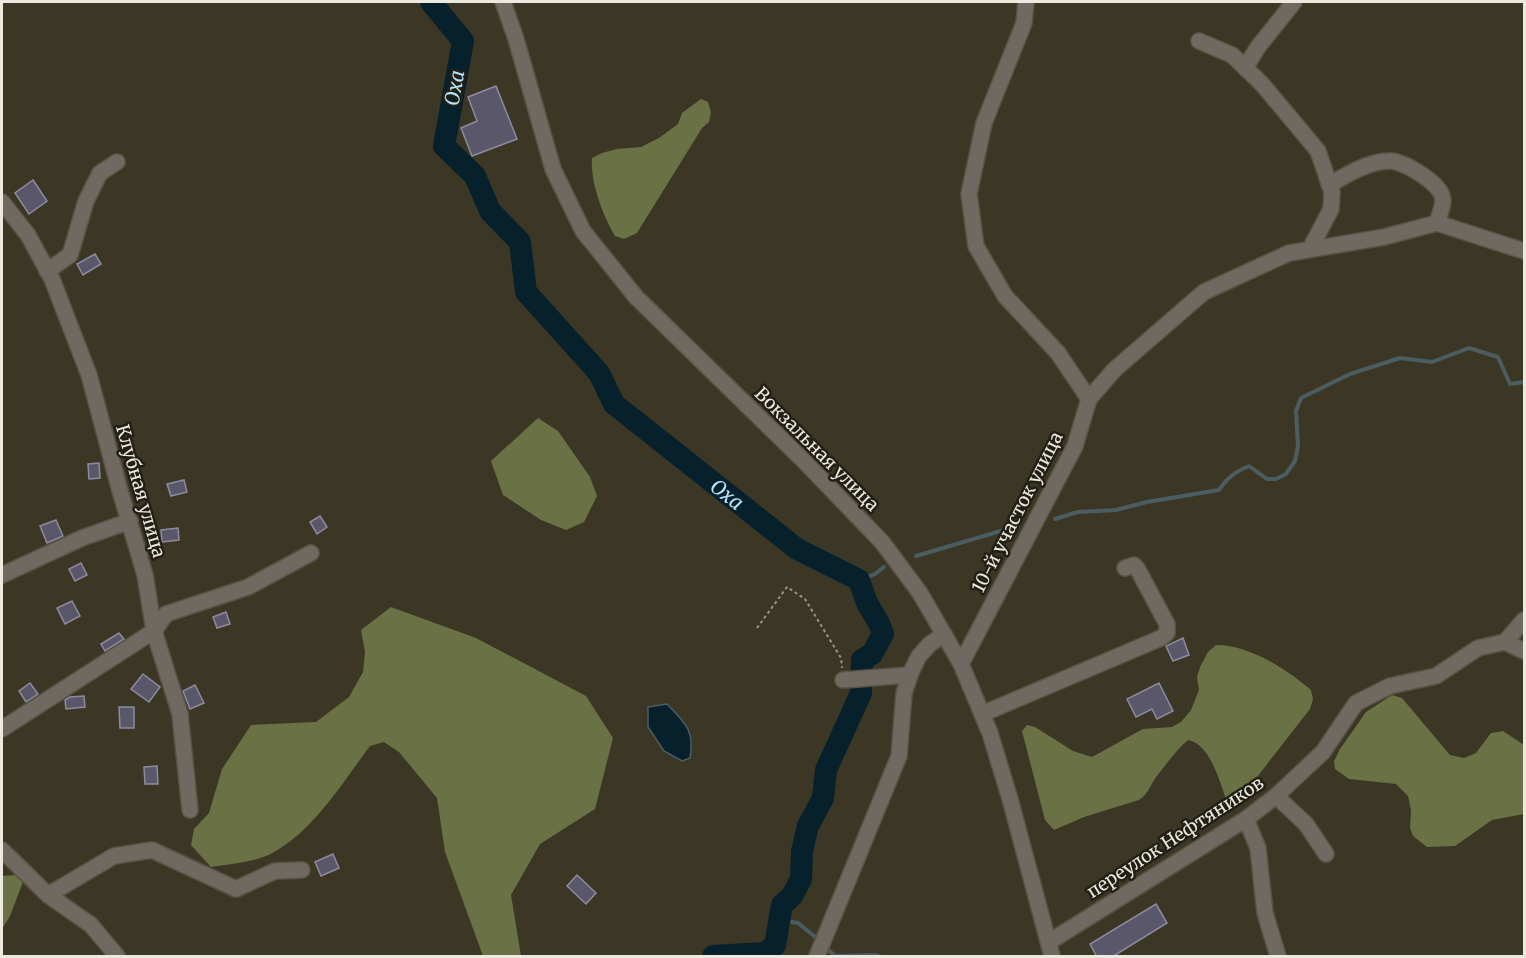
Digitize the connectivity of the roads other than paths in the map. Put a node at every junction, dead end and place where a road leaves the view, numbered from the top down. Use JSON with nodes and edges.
{"nodes":[{"id":1,"x":503,"y":2,"type":"edge"},
{"id":2,"x":1026,"y":2,"type":"edge"},
{"id":3,"x":1294,"y":2,"type":"edge"},
{"id":4,"x":1199,"y":40,"type":"dead end"},
{"id":5,"x":1245,"y":68,"type":"junction"},
{"id":6,"x":117,"y":162,"type":"dead end"},
{"id":7,"x":1329,"y":185,"type":"junction"},
{"id":8,"x":2,"y":202,"type":"edge"},
{"id":9,"x":1437,"y":223,"type":"junction"},
{"id":10,"x":1310,"y":249,"type":"junction"},
{"id":11,"x":1524,"y":251,"type":"edge"},
{"id":12,"x":47,"y":271,"type":"junction"},
{"id":13,"x":1089,"y":399,"type":"junction"},
{"id":14,"x":130,"y":521,"type":"junction"},
{"id":15,"x":311,"y":553,"type":"dead end"},
{"id":16,"x":1125,"y":568,"type":"dead end"},
{"id":17,"x":2,"y":576,"type":"edge"},
{"id":18,"x":1524,"y":620,"type":"edge"},
{"id":19,"x":154,"y":631,"type":"junction"},
{"id":20,"x":944,"y":634,"type":"junction"},
{"id":21,"x":1505,"y":642,"type":"junction"},
{"id":22,"x":1524,"y":651,"type":"edge"},
{"id":23,"x":961,"y":664,"type":"junction"},
{"id":24,"x":910,"y":675,"type":"junction"},
{"id":25,"x":846,"y":679,"type":"road end"},
{"id":26,"x":982,"y":714,"type":"junction"},
{"id":27,"x":2,"y":729,"type":"edge"},
{"id":28,"x":1276,"y":796,"type":"junction"},
{"id":29,"x":190,"y":810,"type":"dead end"},
{"id":30,"x":1246,"y":819,"type":"junction"},
{"id":31,"x":2,"y":850,"type":"edge"},
{"id":32,"x":1326,"y":854,"type":"dead end"},
{"id":33,"x":302,"y":870,"type":"dead end"},
{"id":34,"x":48,"y":895,"type":"junction"},
{"id":35,"x":1050,"y":949,"type":"edge"},
{"id":36,"x":117,"y":957,"type":"edge"},
{"id":37,"x":817,"y":957,"type":"edge"},
{"id":38,"x":1278,"y":957,"type":"edge"}],
"edges":[{"from":1,"to":20,"type":"street","name":"Вокзальная улица"},
{"from":2,"to":13,"type":"street"},
{"from":3,"to":5,"type":"street"},
{"from":4,"to":5,"type":"street"},
{"from":5,"to":7,"type":"street"},
{"from":6,"to":12,"type":"street"},
{"from":7,"to":9,"type":"street"},
{"from":7,"to":10,"type":"street"},
{"from":8,"to":12,"type":"street","name":"Клубная улица"},
{"from":9,"to":10,"type":"street","name":"10-й участок улица"},
{"from":9,"to":11,"type":"street"},
{"from":10,"to":13,"type":"street","name":"10-й участок улица"},
{"from":12,"to":14,"type":"street","name":"Клубная улица"},
{"from":13,"to":23,"type":"street","name":"10-й участок улица"},
{"from":14,"to":17,"type":"street"},
{"from":14,"to":19,"type":"street","name":"Клубная улица"},
{"from":15,"to":19,"type":"street"},
{"from":16,"to":26,"type":"street"},
{"from":18,"to":21,"type":"street"},
{"from":19,"to":27,"type":"street"},
{"from":19,"to":29,"type":"street","name":"Клубная улица"},
{"from":20,"to":23,"type":"street","name":"Вокзальная улица"},
{"from":20,"to":24,"type":"street"},
{"from":21,"to":22,"type":"street"},
{"from":21,"to":28,"type":"street","name":"переулок Нефтяников"},
{"from":23,"to":26,"type":"street","name":"Вокзальная улица"},
{"from":24,"to":25,"type":"street"},
{"from":24,"to":37,"type":"street"},
{"from":26,"to":35,"type":"street","name":"Вокзальная улица"},
{"from":28,"to":30,"type":"street","name":"переулок Нефтяников"},
{"from":28,"to":32,"type":"street"},
{"from":30,"to":35,"type":"street","name":"переулок Нефтяников"},
{"from":30,"to":38,"type":"street"},
{"from":31,"to":34,"type":"street"},
{"from":33,"to":34,"type":"street"},
{"from":34,"to":36,"type":"street"}]}
